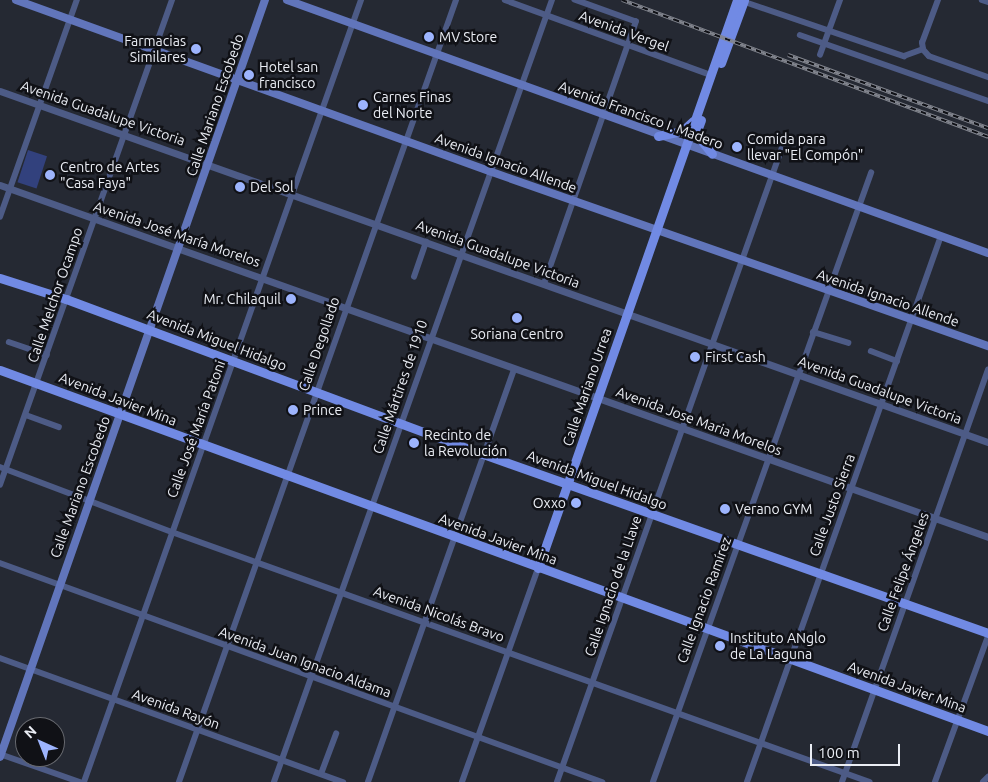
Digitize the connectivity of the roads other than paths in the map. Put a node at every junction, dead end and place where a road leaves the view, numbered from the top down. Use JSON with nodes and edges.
{"nodes":[{"id":1,"x":16,"y":0,"type":"edge"},
{"id":2,"x":76,"y":0,"type":"edge"},
{"id":3,"x":172,"y":0,"type":"edge"},
{"id":4,"x":265,"y":0,"type":"edge"},
{"id":5,"x":286,"y":0,"type":"edge"},
{"id":6,"x":361,"y":0,"type":"edge"},
{"id":7,"x":456,"y":0,"type":"edge"},
{"id":8,"x":505,"y":0,"type":"edge"},
{"id":9,"x":552,"y":0,"type":"edge"},
{"id":10,"x":575,"y":0,"type":"edge"},
{"id":11,"x":737,"y":0,"type":"edge"},
{"id":12,"x":840,"y":0,"type":"edge"},
{"id":13,"x":938,"y":0,"type":"edge"},
{"id":14,"x":982,"y":0,"type":"edge"},
{"id":15,"x":746,"y":1,"type":"edge"},
{"id":16,"x":988,"y":2,"type":"edge"},
{"id":17,"x":545,"y":16,"type":"junction"},
{"id":18,"x":70,"y":19,"type":"junction"},
{"id":19,"x":353,"y":24,"type":"junction"},
{"id":20,"x":828,"y":31,"type":"junction"},
{"id":21,"x":800,"y":35,"type":"dead end"},
{"id":22,"x":824,"y":42,"type":"junction"},
{"id":23,"x":628,"y":45,"type":"junction"},
{"id":24,"x":923,"y":49,"type":"junction"},
{"id":25,"x":154,"y":50,"type":"junction"},
{"id":26,"x":437,"y":54,"type":"junction"},
{"id":27,"x":820,"y":55,"type":"dead end"},
{"id":28,"x":706,"y":73,"type":"dead end"},
{"id":29,"x":988,"y":77,"type":"edge"},
{"id":30,"x":237,"y":78,"type":"junction"},
{"id":31,"x":520,"y":84,"type":"junction"},
{"id":32,"x":0,"y":90,"type":"edge"},
{"id":33,"x":988,"y":101,"type":"edge"},
{"id":34,"x":39,"y":104,"type":"junction"},
{"id":35,"x":322,"y":111,"type":"junction"},
{"id":36,"x":603,"y":116,"type":"junction"},
{"id":37,"x":696,"y":117,"type":"junction"},
{"id":38,"x":125,"y":134,"type":"junction"},
{"id":39,"x":658,"y":136,"type":"junction"},
{"id":40,"x":405,"y":140,"type":"junction"},
{"id":41,"x":783,"y":145,"type":"dead end"},
{"id":42,"x":686,"y":146,"type":"junction"},
{"id":43,"x":712,"y":154,"type":"junction"},
{"id":44,"x":208,"y":163,"type":"junction"},
{"id":45,"x":489,"y":171,"type":"junction"},
{"id":46,"x":870,"y":173,"type":"dead end"},
{"id":47,"x":772,"y":176,"type":"junction"},
{"id":48,"x":0,"y":185,"type":"edge"},
{"id":49,"x":10,"y":189,"type":"junction"},
{"id":50,"x":293,"y":194,"type":"junction"},
{"id":51,"x":573,"y":201,"type":"junction"},
{"id":52,"x":859,"y":207,"type":"junction"},
{"id":53,"x":0,"y":217,"type":"edge"},
{"id":54,"x":94,"y":218,"type":"junction"},
{"id":55,"x":374,"y":223,"type":"junction"},
{"id":56,"x":657,"y":230,"type":"junction"},
{"id":57,"x":941,"y":236,"type":"junction"},
{"id":58,"x":426,"y":242,"type":"junction"},
{"id":59,"x":177,"y":248,"type":"junction"},
{"id":60,"x":988,"y":253,"type":"edge"},
{"id":61,"x":459,"y":254,"type":"junction"},
{"id":62,"x":742,"y":260,"type":"junction"},
{"id":63,"x":414,"y":277,"type":"dead end"},
{"id":64,"x":0,"y":278,"type":"edge"},
{"id":65,"x":265,"y":278,"type":"junction"},
{"id":66,"x":544,"y":284,"type":"junction"},
{"id":67,"x":829,"y":290,"type":"junction"},
{"id":68,"x":66,"y":299,"type":"junction"},
{"id":69,"x":345,"y":309,"type":"junction"},
{"id":70,"x":627,"y":314,"type":"junction"},
{"id":71,"x":911,"y":319,"type":"junction"},
{"id":72,"x":150,"y":329,"type":"junction"},
{"id":73,"x":813,"y":332,"type":"junction"},
{"id":74,"x":430,"y":339,"type":"junction"},
{"id":75,"x":9,"y":342,"type":"dead end"},
{"id":76,"x":848,"y":343,"type":"dead end"},
{"id":77,"x":712,"y":344,"type":"junction"},
{"id":78,"x":988,"y":346,"type":"edge"},
{"id":79,"x":871,"y":351,"type":"dead end"},
{"id":80,"x":47,"y":355,"type":"junction"},
{"id":81,"x":235,"y":360,"type":"junction"},
{"id":82,"x":897,"y":360,"type":"junction"},
{"id":83,"x":514,"y":369,"type":"junction"},
{"id":84,"x":0,"y":370,"type":"edge"},
{"id":85,"x":988,"y":370,"type":"edge"},
{"id":86,"x":798,"y":375,"type":"junction"},
{"id":87,"x":37,"y":384,"type":"junction"},
{"id":88,"x":316,"y":393,"type":"junction"},
{"id":89,"x":598,"y":398,"type":"junction"},
{"id":90,"x":881,"y":404,"type":"junction"},
{"id":91,"x":119,"y":414,"type":"junction"},
{"id":92,"x":26,"y":415,"type":"junction"},
{"id":93,"x":401,"y":423,"type":"junction"},
{"id":94,"x":58,"y":427,"type":"dead end"},
{"id":95,"x":682,"y":428,"type":"junction"},
{"id":96,"x":965,"y":434,"type":"junction"},
{"id":97,"x":988,"y":442,"type":"edge"},
{"id":98,"x":202,"y":446,"type":"junction"},
{"id":99,"x":483,"y":454,"type":"junction"},
{"id":100,"x":768,"y":459,"type":"junction"},
{"id":101,"x":3,"y":468,"type":"edge"},
{"id":102,"x":286,"y":477,"type":"junction"},
{"id":103,"x":568,"y":484,"type":"junction"},
{"id":104,"x":0,"y":485,"type":"edge"},
{"id":105,"x":851,"y":488,"type":"junction"},
{"id":106,"x":90,"y":500,"type":"junction"},
{"id":107,"x":371,"y":508,"type":"junction"},
{"id":108,"x":652,"y":514,"type":"junction"},
{"id":109,"x":936,"y":518,"type":"junction"},
{"id":110,"x":172,"y":532,"type":"junction"},
{"id":111,"x":988,"y":537,"type":"edge"},
{"id":112,"x":454,"y":538,"type":"junction"},
{"id":113,"x":737,"y":544,"type":"junction"},
{"id":114,"x":256,"y":562,"type":"junction"},
{"id":115,"x":0,"y":563,"type":"edge"},
{"id":116,"x":538,"y":568,"type":"junction"},
{"id":117,"x":821,"y":574,"type":"junction"},
{"id":118,"x":58,"y":586,"type":"junction"},
{"id":119,"x":341,"y":593,"type":"junction"},
{"id":120,"x":622,"y":598,"type":"junction"},
{"id":121,"x":905,"y":604,"type":"junction"},
{"id":122,"x":142,"y":616,"type":"junction"},
{"id":123,"x":424,"y":622,"type":"junction"},
{"id":124,"x":707,"y":629,"type":"junction"},
{"id":125,"x":988,"y":635,"type":"edge"},
{"id":126,"x":226,"y":647,"type":"junction"},
{"id":127,"x":508,"y":653,"type":"junction"},
{"id":128,"x":0,"y":658,"type":"edge"},
{"id":129,"x":791,"y":660,"type":"junction"},
{"id":130,"x":29,"y":669,"type":"junction"},
{"id":131,"x":311,"y":677,"type":"junction"},
{"id":132,"x":592,"y":683,"type":"junction"},
{"id":133,"x":875,"y":690,"type":"junction"},
{"id":134,"x":113,"y":699,"type":"junction"},
{"id":135,"x":394,"y":707,"type":"junction"},
{"id":136,"x":677,"y":713,"type":"junction"},
{"id":137,"x":958,"y":720,"type":"junction"},
{"id":138,"x":198,"y":730,"type":"junction"},
{"id":139,"x":988,"y":731,"type":"edge"},
{"id":140,"x":336,"y":734,"type":"dead end"},
{"id":141,"x":478,"y":737,"type":"junction"},
{"id":142,"x":761,"y":743,"type":"junction"},
{"id":143,"x":0,"y":755,"type":"edge"},
{"id":144,"x":282,"y":760,"type":"junction"},
{"id":145,"x":562,"y":767,"type":"junction"},
{"id":146,"x":845,"y":773,"type":"junction"},
{"id":147,"x":322,"y":774,"type":"junction"},
{"id":148,"x":988,"y":777,"type":"edge"},
{"id":149,"x":80,"y":782,"type":"edge"},
{"id":150,"x":84,"y":782,"type":"edge"},
{"id":151,"x":179,"y":782,"type":"edge"},
{"id":152,"x":274,"y":782,"type":"edge"},
{"id":153,"x":343,"y":782,"type":"edge"},
{"id":154,"x":368,"y":782,"type":"edge"},
{"id":155,"x":462,"y":782,"type":"edge"},
{"id":156,"x":557,"y":782,"type":"edge"},
{"id":157,"x":602,"y":782,"type":"edge"},
{"id":158,"x":652,"y":782,"type":"edge"},
{"id":159,"x":747,"y":782,"type":"edge"},
{"id":160,"x":842,"y":782,"type":"edge"},
{"id":161,"x":870,"y":782,"type":"edge"},
{"id":162,"x":935,"y":782,"type":"edge"},
{"id":163,"x":983,"y":782,"type":"edge"}],
"edges":[{"from":1,"to":18,"type":"main road","name":"Avenida Ignacio Allende"},
{"from":2,"to":18,"type":"street"},
{"from":3,"to":25,"type":"street","name":"Calle Melchor Ocampo"},
{"from":4,"to":30,"type":"main road","name":"Calle Mariano Escobedo"},
{"from":5,"to":19,"type":"main road","name":"Avenida Francisco I. Madero"},
{"from":6,"to":19,"type":"street","name":"Calle José María Patoni"},
{"from":7,"to":26,"type":"street","name":"Calle Degollado"},
{"from":8,"to":17,"type":"street","name":"Avenida Vergel"},
{"from":9,"to":17,"type":"street","name":"Calle Mártires de 1910"},
{"from":10,"to":23,"type":"street"},
{"from":11,"to":37,"type":"main road","name":"Calle Mariano Urrea"},
{"from":12,"to":20,"type":"street"},
{"from":13,"to":24,"type":"street"},
{"from":14,"to":16,"type":"street"},
{"from":15,"to":20,"type":"street"},
{"from":15,"to":43,"type":"main road"},
{"from":17,"to":23,"type":"street","name":"Avenida Vergel"},
{"from":17,"to":31,"type":"street","name":"Calle Mártires de 1910"},
{"from":18,"to":25,"type":"main road","name":"Avenida Ignacio Allende"},
{"from":18,"to":34,"type":"street"},
{"from":19,"to":26,"type":"main road","name":"Avenida Francisco I. Madero"},
{"from":19,"to":35,"type":"street","name":"Calle José María Patoni"},
{"from":20,"to":22,"type":"street"},
{"from":20,"to":24,"type":"street"},
{"from":21,"to":22,"type":"street"},
{"from":22,"to":27,"type":"street"},
{"from":22,"to":33,"type":"street"},
{"from":23,"to":28,"type":"street","name":"Avenida Vergel"},
{"from":23,"to":36,"type":"street"},
{"from":24,"to":29,"type":"street"},
{"from":25,"to":30,"type":"main road","name":"Avenida Ignacio Allende"},
{"from":25,"to":38,"type":"street","name":"Calle Melchor Ocampo"},
{"from":26,"to":31,"type":"main road","name":"Avenida Francisco I. Madero"},
{"from":26,"to":40,"type":"street","name":"Calle Degollado"},
{"from":30,"to":35,"type":"main road","name":"Avenida Ignacio Allende"},
{"from":30,"to":44,"type":"main road","name":"Calle Mariano Escobedo"},
{"from":31,"to":36,"type":"main road","name":"Avenida Francisco I. Madero"},
{"from":31,"to":45,"type":"street","name":"Calle Mártires de 1910"},
{"from":32,"to":34,"type":"street","name":"Avenida Guadalupe Victoria"},
{"from":34,"to":38,"type":"street","name":"Avenida Guadalupe Victoria"},
{"from":34,"to":49,"type":"street"},
{"from":35,"to":40,"type":"main road","name":"Avenida Ignacio Allende"},
{"from":35,"to":50,"type":"street","name":"Calle José María Patoni"},
{"from":36,"to":39,"type":"main road","name":"Avenida Francisco I. Madero"},
{"from":36,"to":51,"type":"street"},
{"from":37,"to":39,"type":"main road"},
{"from":37,"to":42,"type":"main road","name":"Calle Mariano Urrea"},
{"from":38,"to":44,"type":"street","name":"Avenida Guadalupe Victoria"},
{"from":38,"to":54,"type":"street","name":"Calle Melchor Ocampo"},
{"from":39,"to":42,"type":"main road","name":"Avenida Francisco I. Madero"},
{"from":40,"to":45,"type":"main road","name":"Avenida Ignacio Allende"},
{"from":40,"to":55,"type":"street","name":"Calle Degollado"},
{"from":41,"to":47,"type":"street","name":"Calle Ignacio de la Llave"},
{"from":42,"to":43,"type":"main road","name":"Avenida Francisco I. Madero"},
{"from":42,"to":56,"type":"main road","name":"Calle Mariano Urrea"},
{"from":43,"to":47,"type":"main road","name":"Avenida Francisco I. Madero"},
{"from":44,"to":50,"type":"street","name":"Avenida Guadalupe Victoria"},
{"from":44,"to":59,"type":"main road","name":"Calle Mariano Escobedo"},
{"from":45,"to":51,"type":"main road","name":"Avenida Ignacio Allende"},
{"from":45,"to":61,"type":"street","name":"Calle Mártires de 1910"},
{"from":46,"to":52,"type":"street","name":"Calle Ignacio Ramírez"},
{"from":47,"to":52,"type":"main road","name":"Avenida Francisco I. Madero"},
{"from":47,"to":62,"type":"street","name":"Calle Ignacio de la Llave"},
{"from":48,"to":49,"type":"street","name":"Avenida José María Morelos"},
{"from":49,"to":53,"type":"street"},
{"from":49,"to":54,"type":"street","name":"Avenida José María Morelos"},
{"from":50,"to":55,"type":"street","name":"Avenida Guadalupe Victoria"},
{"from":50,"to":65,"type":"street","name":"Calle José María Patoni"},
{"from":51,"to":56,"type":"main road","name":"Avenida Ignacio Allende"},
{"from":51,"to":66,"type":"street"},
{"from":52,"to":57,"type":"main road","name":"Avenida Francisco I. Madero"},
{"from":52,"to":67,"type":"street","name":"Calle Ignacio Ramírez"},
{"from":54,"to":59,"type":"street","name":"Avenida José María Morelos"},
{"from":54,"to":68,"type":"street","name":"Calle Melchor Ocampo"},
{"from":55,"to":58,"type":"street","name":"Avenida Guadalupe Victoria"},
{"from":55,"to":69,"type":"street","name":"Calle Degollado"},
{"from":56,"to":62,"type":"main road","name":"Avenida Ignacio Allende"},
{"from":56,"to":70,"type":"main road","name":"Calle Mariano Urrea"},
{"from":57,"to":60,"type":"main road","name":"Avenida Francisco I. Madero"},
{"from":57,"to":71,"type":"street","name":"Calle Justo Sierra"},
{"from":58,"to":61,"type":"street","name":"Avenida Guadalupe Victoria"},
{"from":58,"to":63,"type":"street"},
{"from":59,"to":65,"type":"street","name":"Avenida José María Morelos"},
{"from":59,"to":72,"type":"main road","name":"Calle Mariano Escobedo"},
{"from":61,"to":66,"type":"street","name":"Avenida Guadalupe Victoria"},
{"from":61,"to":74,"type":"street","name":"Calle Mártires de 1910"},
{"from":62,"to":67,"type":"main road","name":"Avenida Ignacio Allende"},
{"from":62,"to":77,"type":"street","name":"Calle Ignacio de la Llave"},
{"from":64,"to":68,"type":"main road","name":"Avenida Miguel Hidalgo"},
{"from":65,"to":69,"type":"street","name":"Avenida José María Morelos"},
{"from":65,"to":81,"type":"street","name":"Calle José María Patoni"},
{"from":66,"to":70,"type":"street","name":"Avenida Guadalupe Victoria"},
{"from":67,"to":71,"type":"main road","name":"Avenida Ignacio Allende"},
{"from":67,"to":73,"type":"street","name":"Calle Ignacio Ramírez"},
{"from":68,"to":72,"type":"main road","name":"Avenida Miguel Hidalgo"},
{"from":68,"to":80,"type":"street","name":"Calle Melchor Ocampo"},
{"from":69,"to":74,"type":"street","name":"Avenida Jose Maria Morelos"},
{"from":69,"to":88,"type":"street","name":"Calle Degollado"},
{"from":70,"to":77,"type":"street","name":"Avenida Guadalupe Victoria"},
{"from":70,"to":89,"type":"main road","name":"Calle Mariano Urrea"},
{"from":71,"to":78,"type":"main road","name":"Avenida Ignacio Allende"},
{"from":71,"to":82,"type":"street","name":"Calle Justo Sierra"},
{"from":72,"to":81,"type":"main road","name":"Avenida Miguel Hidalgo"},
{"from":72,"to":91,"type":"main road","name":"Calle Mariano Escobedo"},
{"from":73,"to":76,"type":"street"},
{"from":73,"to":86,"type":"street","name":"Calle Ignacio Ramírez"},
{"from":74,"to":83,"type":"street","name":"Avenida Jose Maria Morelos"},
{"from":74,"to":93,"type":"street","name":"Calle Mártires de 1910"},
{"from":75,"to":80,"type":"street"},
{"from":77,"to":86,"type":"street","name":"Avenida Guadalupe Victoria"},
{"from":77,"to":95,"type":"street","name":"Calle Ignacio de la Llave"},
{"from":79,"to":82,"type":"street"},
{"from":80,"to":87,"type":"street","name":"Calle Melchor Ocampo"},
{"from":81,"to":88,"type":"main road","name":"Avenida Miguel Hidalgo"},
{"from":81,"to":98,"type":"street","name":"Calle José María Patoni"},
{"from":82,"to":90,"type":"street","name":"Calle Justo Sierra"},
{"from":83,"to":89,"type":"street","name":"Avenida Jose Maria Morelos"},
{"from":83,"to":99,"type":"street"},
{"from":84,"to":87,"type":"main road","name":"Avenida Javier Mina"},
{"from":85,"to":96,"type":"street","name":"Calle Felipe Ángeles"},
{"from":86,"to":90,"type":"street","name":"Avenida Guadalupe Victoria"},
{"from":86,"to":100,"type":"street","name":"Calle Ignacio Ramírez"},
{"from":87,"to":91,"type":"main road","name":"Avenida Javier Mina"},
{"from":87,"to":92,"type":"street","name":"Calle Melchor Ocampo"},
{"from":88,"to":93,"type":"main road","name":"Avenida Miguel Hidalgo"},
{"from":88,"to":102,"type":"street","name":"Calle Degollado"},
{"from":89,"to":95,"type":"street","name":"Avenida Jose Maria Morelos"},
{"from":89,"to":103,"type":"main road","name":"Calle Mariano Urrea"},
{"from":90,"to":96,"type":"street","name":"Avenida Guadalupe Victoria"},
{"from":90,"to":105,"type":"street","name":"Calle Justo Sierra"},
{"from":91,"to":98,"type":"main road","name":"Avenida Javier Mina"},
{"from":91,"to":106,"type":"main road","name":"Calle Mariano Escobedo"},
{"from":92,"to":94,"type":"street"},
{"from":92,"to":101,"type":"street","name":"Calle Melchor Ocampo"},
{"from":93,"to":99,"type":"main road","name":"Avenida Miguel Hidalgo"},
{"from":93,"to":107,"type":"street","name":"Calle Mártires de 1910"},
{"from":95,"to":100,"type":"street","name":"Avenida Jose Maria Morelos"},
{"from":95,"to":108,"type":"street","name":"Calle Ignacio de la Llave"},
{"from":96,"to":97,"type":"street","name":"Avenida Guadalupe Victoria"},
{"from":96,"to":109,"type":"street","name":"Calle Felipe Ángeles"},
{"from":98,"to":102,"type":"main road","name":"Avenida Javier Mina"},
{"from":98,"to":110,"type":"street","name":"Calle José María Patoni"},
{"from":99,"to":103,"type":"main road","name":"Avenida Miguel Hidalgo"},
{"from":99,"to":112,"type":"street"},
{"from":100,"to":105,"type":"street","name":"Avenida Jose Maria Morelos"},
{"from":100,"to":113,"type":"street","name":"Calle Ignacio Ramírez"},
{"from":101,"to":104,"type":"street","name":"Calle Melchor Ocampo"},
{"from":101,"to":106,"type":"street","name":"Avenida Nicolás Bravo"},
{"from":102,"to":107,"type":"main road","name":"Avenida Javier Mina"},
{"from":102,"to":114,"type":"street","name":"Calle Degollado"},
{"from":103,"to":108,"type":"main road","name":"Avenida Miguel Hidalgo"},
{"from":103,"to":116,"type":"main road","name":"Calle Mariano Urrea"},
{"from":105,"to":109,"type":"street","name":"Avenida Jose Maria Morelos"},
{"from":105,"to":117,"type":"street","name":"Calle Justo Sierra"},
{"from":106,"to":110,"type":"street","name":"Avenida Nicolás Bravo"},
{"from":106,"to":118,"type":"main road","name":"Calle Mariano Escobedo"},
{"from":107,"to":112,"type":"main road","name":"Avenida Javier Mina"},
{"from":107,"to":119,"type":"street","name":"Calle Mártires de 1910"},
{"from":108,"to":113,"type":"main road","name":"Avenida Miguel Hidalgo"},
{"from":108,"to":120,"type":"street","name":"Calle Ignacio de la Llave"},
{"from":109,"to":111,"type":"street","name":"Avenida Jose Maria Morelos"},
{"from":109,"to":121,"type":"street","name":"Calle Felipe Ángeles"},
{"from":110,"to":114,"type":"street","name":"Avenida Nicolás Bravo"},
{"from":110,"to":122,"type":"street","name":"Calle José María Patoni"},
{"from":112,"to":116,"type":"main road","name":"Avenida Javier Mina"},
{"from":112,"to":123,"type":"street"},
{"from":113,"to":117,"type":"main road","name":"Avenida Miguel Hidalgo"},
{"from":113,"to":124,"type":"street","name":"Calle Ignacio Ramírez"},
{"from":114,"to":119,"type":"street","name":"Avenida Nicolás Bravo"},
{"from":114,"to":126,"type":"street","name":"Calle Degollado"},
{"from":115,"to":118,"type":"street","name":"Avenida Juan Ignacio Aldama"},
{"from":116,"to":120,"type":"main road","name":"Avenida Javier Mina"},
{"from":116,"to":127,"type":"street","name":"Calle Mariano Urrea"},
{"from":117,"to":121,"type":"main road","name":"Avenida Miguel Hidalgo"},
{"from":117,"to":129,"type":"street","name":"Calle Justo Sierra"},
{"from":118,"to":122,"type":"street","name":"Avenida Juan Ignacio Aldama"},
{"from":118,"to":130,"type":"main road","name":"Calle Mariano Escobedo"},
{"from":119,"to":123,"type":"street","name":"Avenida Nicolás Bravo"},
{"from":119,"to":131,"type":"street","name":"Calle Mártires de 1910"},
{"from":120,"to":124,"type":"main road","name":"Avenida Javier Mina"},
{"from":120,"to":132,"type":"street","name":"Calle Ignacio de la Llave"},
{"from":121,"to":125,"type":"main road","name":"Avenida Miguel Hidalgo"},
{"from":121,"to":133,"type":"street","name":"Calle Felipe Ángeles"},
{"from":122,"to":126,"type":"street","name":"Avenida Juan Ignacio Aldama"},
{"from":122,"to":134,"type":"street","name":"Calle José María Patoni"},
{"from":123,"to":127,"type":"street","name":"Avenida Nicolás Bravo"},
{"from":123,"to":135,"type":"street"},
{"from":124,"to":129,"type":"main road","name":"Avenida Javier Mina"},
{"from":124,"to":136,"type":"street","name":"Calle Ignacio Ramírez"},
{"from":125,"to":137,"type":"street"},
{"from":126,"to":131,"type":"street","name":"Avenida Juan Ignacio Aldama"},
{"from":126,"to":138,"type":"street","name":"Calle Degollado"},
{"from":127,"to":132,"type":"street","name":"Avenida Nicolás Bravo"},
{"from":127,"to":141,"type":"street","name":"Calle Mariano Urrea"},
{"from":128,"to":130,"type":"street","name":"Avenida Rayón"},
{"from":129,"to":133,"type":"main road","name":"Avenida Javier Mina"},
{"from":129,"to":142,"type":"street","name":"Calle Justo Sierra"},
{"from":130,"to":134,"type":"street","name":"Avenida Rayón"},
{"from":130,"to":143,"type":"main road","name":"Calle Mariano Escobedo"},
{"from":131,"to":135,"type":"street","name":"Avenida Juan Ignacio Aldama"},
{"from":131,"to":144,"type":"street","name":"Calle Mártires de 1910"},
{"from":132,"to":136,"type":"street","name":"Avenida Nicolás Bravo"},
{"from":132,"to":145,"type":"street","name":"Calle Ignacio de la Llave"},
{"from":133,"to":137,"type":"main road","name":"Avenida Javier Mina"},
{"from":133,"to":146,"type":"street","name":"Calle Felipe Ángeles"},
{"from":134,"to":138,"type":"street","name":"Avenida Rayón"},
{"from":134,"to":150,"type":"street","name":"Calle José María Patoni"},
{"from":135,"to":141,"type":"street","name":"Avenida Juan Ignacio Aldama"},
{"from":135,"to":154,"type":"street"},
{"from":136,"to":142,"type":"street","name":"Avenida Nicolás Bravo"},
{"from":136,"to":158,"type":"street","name":"Calle Ignacio Ramírez"},
{"from":137,"to":139,"type":"main road","name":"Avenida Javier Mina"},
{"from":137,"to":162,"type":"street"},
{"from":138,"to":144,"type":"street","name":"Avenida Rayón"},
{"from":138,"to":151,"type":"street","name":"Calle Degollado"},
{"from":140,"to":147,"type":"street"},
{"from":141,"to":145,"type":"street","name":"Avenida Juan Ignacio Aldama"},
{"from":141,"to":155,"type":"street","name":"Calle Mariano Urrea"},
{"from":142,"to":146,"type":"street","name":"Avenida Nicolás Bravo"},
{"from":142,"to":159,"type":"street","name":"Calle Justo Sierra"},
{"from":143,"to":149,"type":"street"},
{"from":144,"to":147,"type":"street","name":"Avenida Rayón"},
{"from":144,"to":152,"type":"street","name":"Calle Mártires de 1910"},
{"from":145,"to":156,"type":"street","name":"Calle Ignacio de la Llave"},
{"from":145,"to":157,"type":"street","name":"Avenida Juan Ignacio Aldama"},
{"from":146,"to":160,"type":"street","name":"Calle Felipe Ángeles"},
{"from":146,"to":161,"type":"street","name":"Avenida Nicolás Bravo"},
{"from":147,"to":153,"type":"street","name":"Avenida Rayón"},
{"from":148,"to":163,"type":"street"}]}
